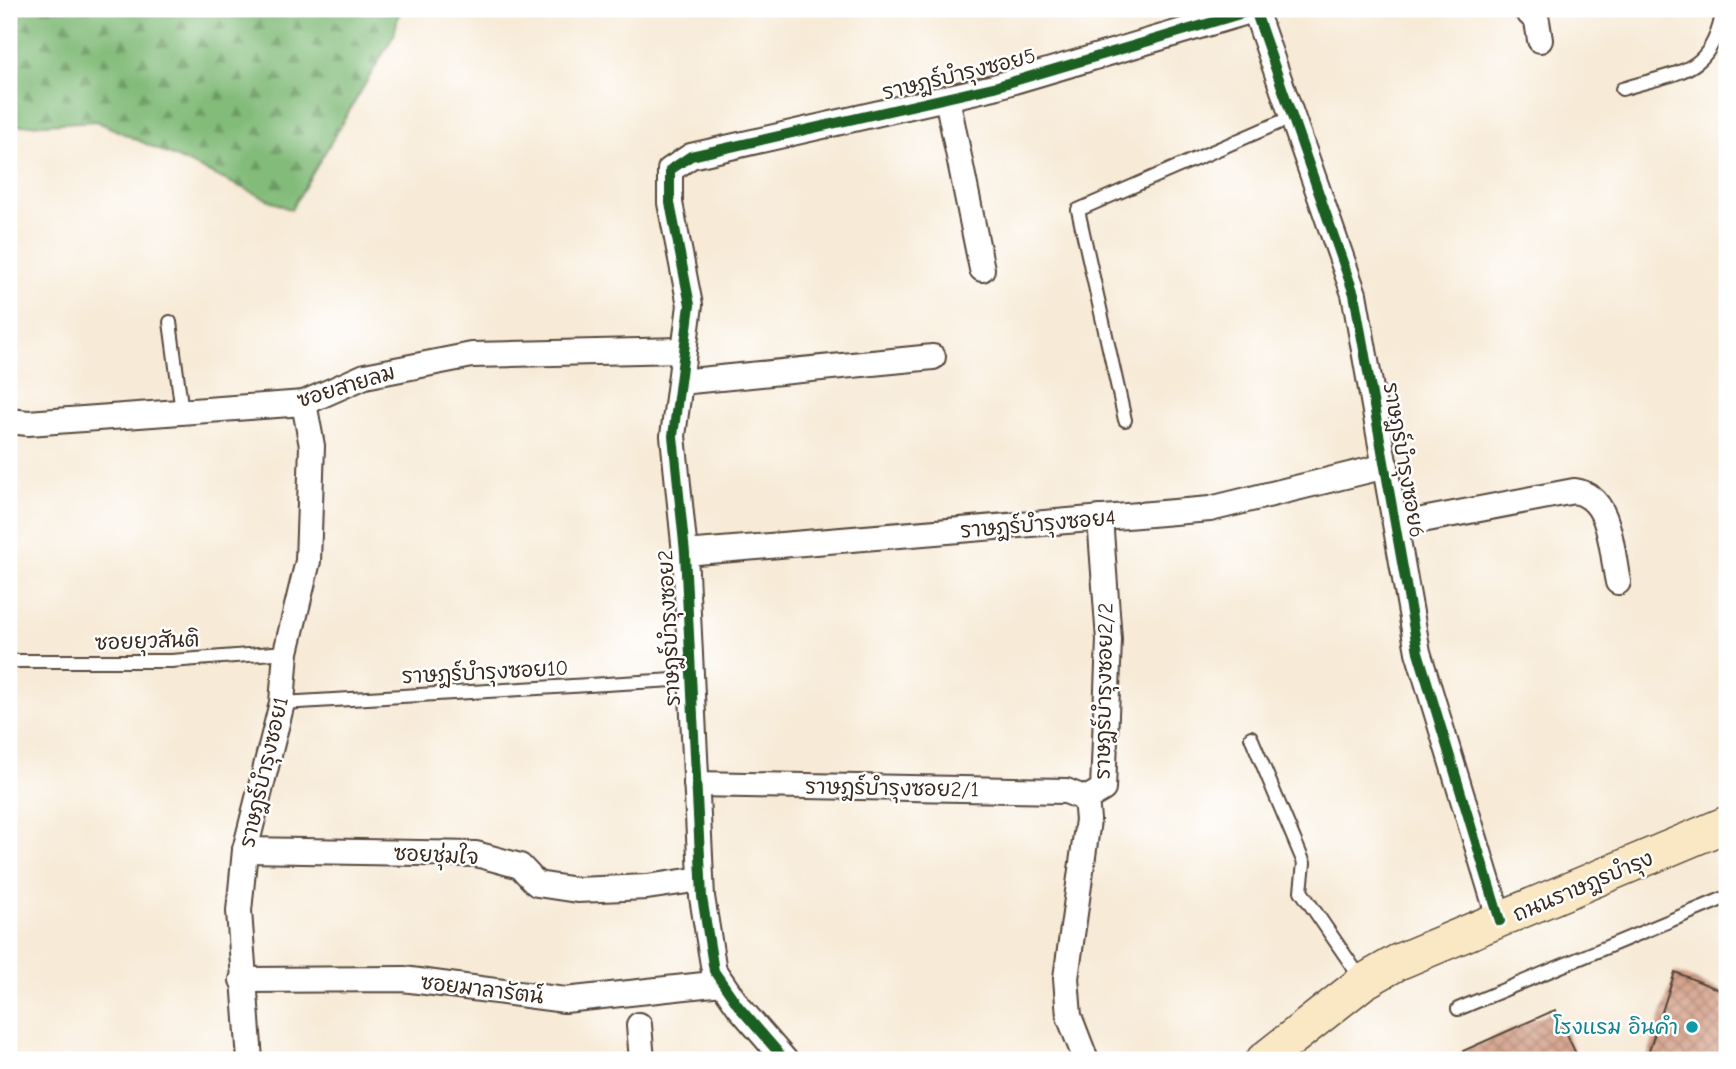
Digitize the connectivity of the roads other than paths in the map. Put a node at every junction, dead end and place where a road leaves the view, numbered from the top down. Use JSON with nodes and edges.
{"nodes":[{"id":1,"x":1256,"y":9,"type":"edge"},
{"id":2,"x":1525,"y":9,"type":"edge"},
{"id":3,"x":1723,"y":9,"type":"edge"},
{"id":4,"x":1540,"y":40,"type":"dead end"},
{"id":5,"x":1622,"y":89,"type":"dead end"},
{"id":6,"x":947,"y":98,"type":"junction"},
{"id":7,"x":1292,"y":117,"type":"junction"},
{"id":8,"x":670,"y":170,"type":"joint"},
{"id":9,"x":982,"y":269,"type":"dead end"},
{"id":10,"x":170,"y":322,"type":"dead end"},
{"id":11,"x":682,"y":350,"type":"junction"},
{"id":12,"x":933,"y":357,"type":"dead end"},
{"id":13,"x":680,"y":382,"type":"junction"},
{"id":14,"x":304,"y":403,"type":"junction"},
{"id":15,"x":182,"y":412,"type":"junction"},
{"id":16,"x":1125,"y":420,"type":"dead end"},
{"id":17,"x":9,"y":421,"type":"edge"},
{"id":18,"x":1386,"y":466,"type":"junction"},
{"id":19,"x":1100,"y":519,"type":"junction"},
{"id":20,"x":1396,"y":525,"type":"junction"},
{"id":21,"x":685,"y":553,"type":"junction"},
{"id":22,"x":1618,"y":582,"type":"dead end"},
{"id":23,"x":286,"y":652,"type":"junction"},
{"id":24,"x":9,"y":661,"type":"edge"},
{"id":25,"x":691,"y":679,"type":"junction"},
{"id":26,"x":282,"y":703,"type":"junction"},
{"id":27,"x":1251,"y":737,"type":"dead end"},
{"id":28,"x":696,"y":784,"type":"junction"},
{"id":29,"x":1086,"y":799,"type":"junction"},
{"id":30,"x":1727,"y":824,"type":"edge"},
{"id":31,"x":245,"y":850,"type":"junction"},
{"id":32,"x":701,"y":879,"type":"junction"},
{"id":33,"x":1727,"y":897,"type":"edge"},
{"id":34,"x":1500,"y":921,"type":"junction"},
{"id":35,"x":242,"y":980,"type":"junction"},
{"id":36,"x":1363,"y":982,"type":"junction"},
{"id":37,"x":722,"y":983,"type":"junction"},
{"id":38,"x":1458,"y":1009,"type":"dead end"},
{"id":39,"x":639,"y":1025,"type":"dead end"},
{"id":40,"x":250,"y":1060,"type":"edge"},
{"id":41,"x":642,"y":1060,"type":"edge"},
{"id":42,"x":785,"y":1060,"type":"edge"},
{"id":43,"x":1086,"y":1060,"type":"edge"},
{"id":44,"x":1264,"y":1060,"type":"edge"}],
"edges":[{"from":1,"to":6,"type":"street","name":"ราษฎร์บำรุงซอย5"},
{"from":1,"to":7,"type":"street","name":"ราษฎร์บำรุงซอย6"},
{"from":2,"to":4,"type":"street"},
{"from":3,"to":5,"type":"lane"},
{"from":6,"to":8,"type":"street","name":"ราษฎร์บำรุงซอย5"},
{"from":6,"to":9,"type":"street"},
{"from":7,"to":16,"type":"lane"},
{"from":7,"to":18,"type":"street","name":"ราษฎร์บำรุงซอย6"},
{"from":8,"to":11,"type":"street","name":"ราษฎร์บำรุงซอย2"},
{"from":10,"to":15,"type":"lane"},
{"from":11,"to":13,"type":"street","name":"ราษฎร์บำรุงซอย2"},
{"from":11,"to":14,"type":"street","name":"ซอยสายลม"},
{"from":12,"to":13,"type":"street"},
{"from":13,"to":21,"type":"street","name":"ราษฎร์บำรุงซอย2"},
{"from":14,"to":15,"type":"street","name":"ซอยสายลม"},
{"from":14,"to":23,"type":"street","name":"ราษฎร์บำรุงซอย1"},
{"from":15,"to":17,"type":"street","name":"ซอยสายลม"},
{"from":18,"to":19,"type":"street","name":"ราษฎร์บำรุงซอย4"},
{"from":18,"to":20,"type":"street","name":"ราษฎร์บำรุงซอย6"},
{"from":19,"to":21,"type":"street","name":"ราษฎร์บำรุงซอย4"},
{"from":19,"to":29,"type":"street","name":"ราษฎร์บำรุงซอย2/2"},
{"from":20,"to":22,"type":"street"},
{"from":20,"to":34,"type":"street","name":"ราษฎร์บำรุงซอย6"},
{"from":21,"to":25,"type":"street","name":"ราษฎร์บำรุงซอย2"},
{"from":23,"to":24,"type":"lane","name":"ซอยยุวสันติ"},
{"from":23,"to":26,"type":"street","name":"ราษฎร์บำรุงซอย1"},
{"from":25,"to":26,"type":"lane","name":"ราษฎร์บำรุงซอย10"},
{"from":25,"to":28,"type":"street","name":"ราษฎร์บำรุงซอย2"},
{"from":26,"to":31,"type":"street","name":"ราษฎร์บำรุงซอย1"},
{"from":27,"to":36,"type":"lane"},
{"from":28,"to":29,"type":"street","name":"ราษฎร์บำรุงซอย2/1"},
{"from":28,"to":32,"type":"street","name":"ราษฎร์บำรุงซอย2"},
{"from":29,"to":43,"type":"street","name":"ราษฎร์บำรุงซอย2/2"},
{"from":30,"to":34,"type":"street","name":"ถนนราษฎรบำรุง"},
{"from":31,"to":32,"type":"street","name":"ซอยชุ่มใจ"},
{"from":31,"to":35,"type":"street","name":"ราษฎร์บำรุงซอย1"},
{"from":32,"to":37,"type":"street","name":"ราษฎร์บำรุงซอย2"},
{"from":33,"to":38,"type":"lane"},
{"from":34,"to":36,"type":"street","name":"ถนนราษฎรบำรุง"},
{"from":35,"to":37,"type":"street","name":"ซอยมาลารัตน์"},
{"from":35,"to":40,"type":"street","name":"ราษฎร์บำรุงซอย1"},
{"from":36,"to":44,"type":"street","name":"ถนนราษฎรบำรุง"},
{"from":37,"to":42,"type":"street","name":"ราษฎร์บำรุงซอย2"},
{"from":39,"to":41,"type":"street"}]}
